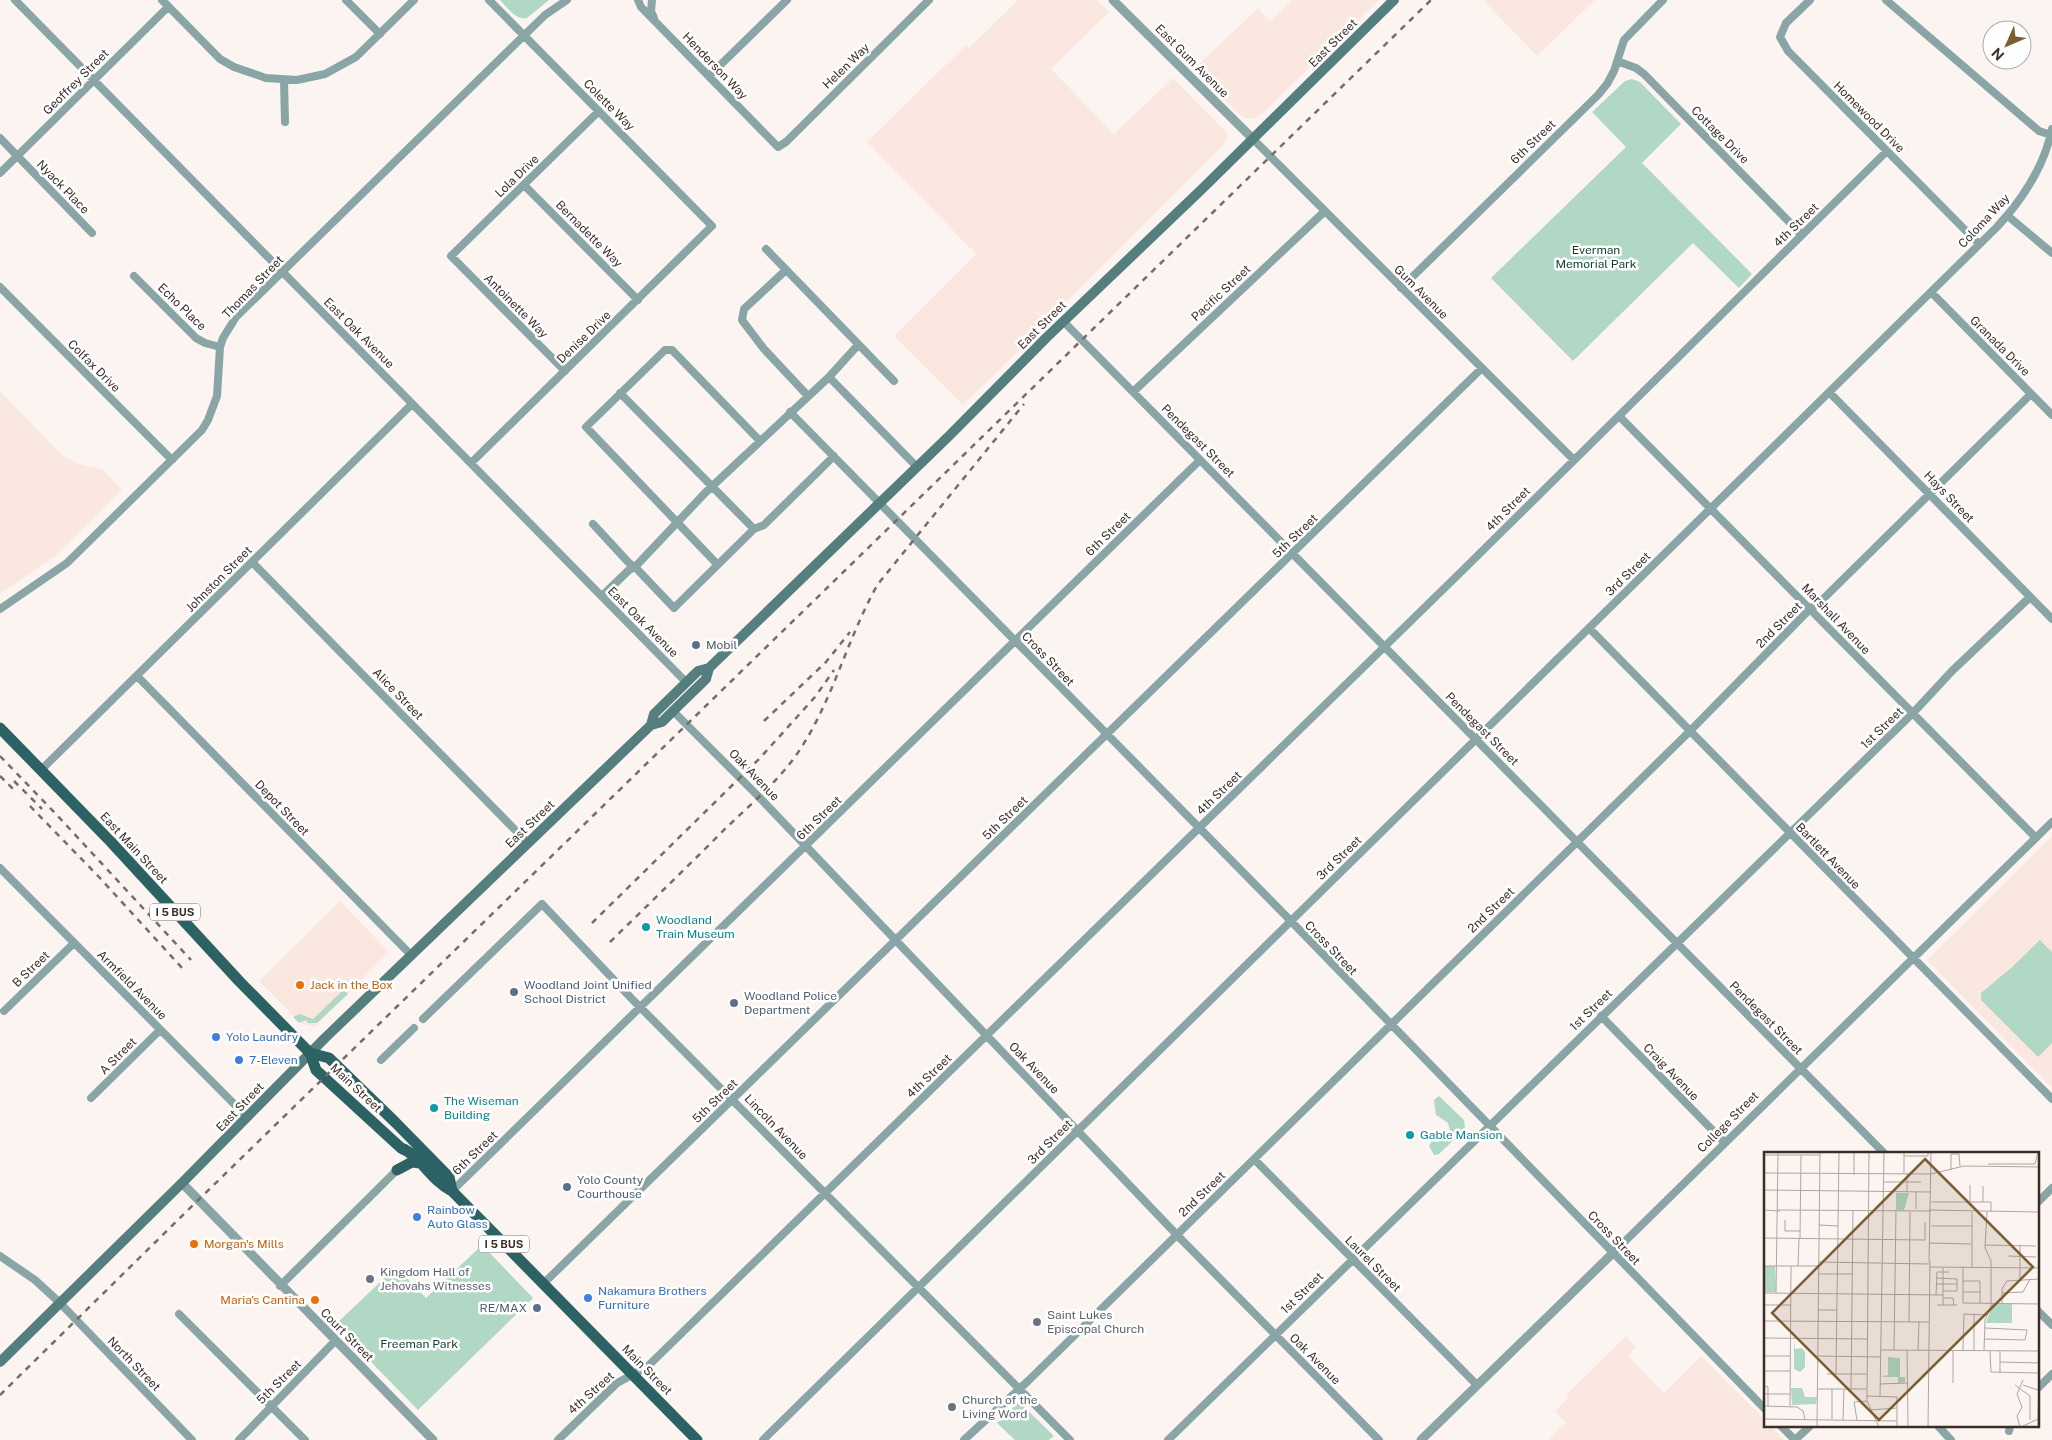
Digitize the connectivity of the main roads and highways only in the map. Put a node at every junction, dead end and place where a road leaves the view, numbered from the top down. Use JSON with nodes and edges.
{"nodes":[{"id":1,"x":1394,"y":0,"type":"edge"},
{"id":2,"x":709,"y":668,"type":"junction"},
{"id":3,"x":651,"y":725,"type":"junction"},
{"id":4,"x":0,"y":728,"type":"edge"},
{"id":5,"x":310,"y":1053,"type":"junction"},
{"id":6,"x":401,"y":1148,"type":"junction"},
{"id":7,"x":420,"y":1163,"type":"junction"},
{"id":8,"x":453,"y":1192,"type":"junction"},
{"id":9,"x":0,"y":1362,"type":"edge"},
{"id":10,"x":697,"y":1440,"type":"edge"}],
"edges":[{"from":1,"to":2,"type":"main road","name":"East Street"},
{"from":2,"to":3,"type":"main road","name":"East Street"},
{"from":2,"to":3,"type":"main road","name":"East Street"},
{"from":3,"to":5,"type":"main road","name":"East Street"},
{"from":4,"to":5,"type":"main road","name":"East Main Street","number":"I 5 BUS"},
{"from":5,"to":6,"type":"main road","name":"Main Street","number":"I 5 BUS"},
{"from":5,"to":8,"type":"main road","name":"Main Street","number":"I 5 BUS"},
{"from":5,"to":9,"type":"main road","name":"East Street"},
{"from":6,"to":7,"type":"main road","name":"Main Street","number":"I 5 BUS"},
{"from":6,"to":7,"type":"main road"},
{"from":7,"to":8,"type":"main road","name":"Main Street","number":"I 5 BUS"},
{"from":8,"to":10,"type":"main road","name":"Main Street","number":"I 5 BUS"}]}
